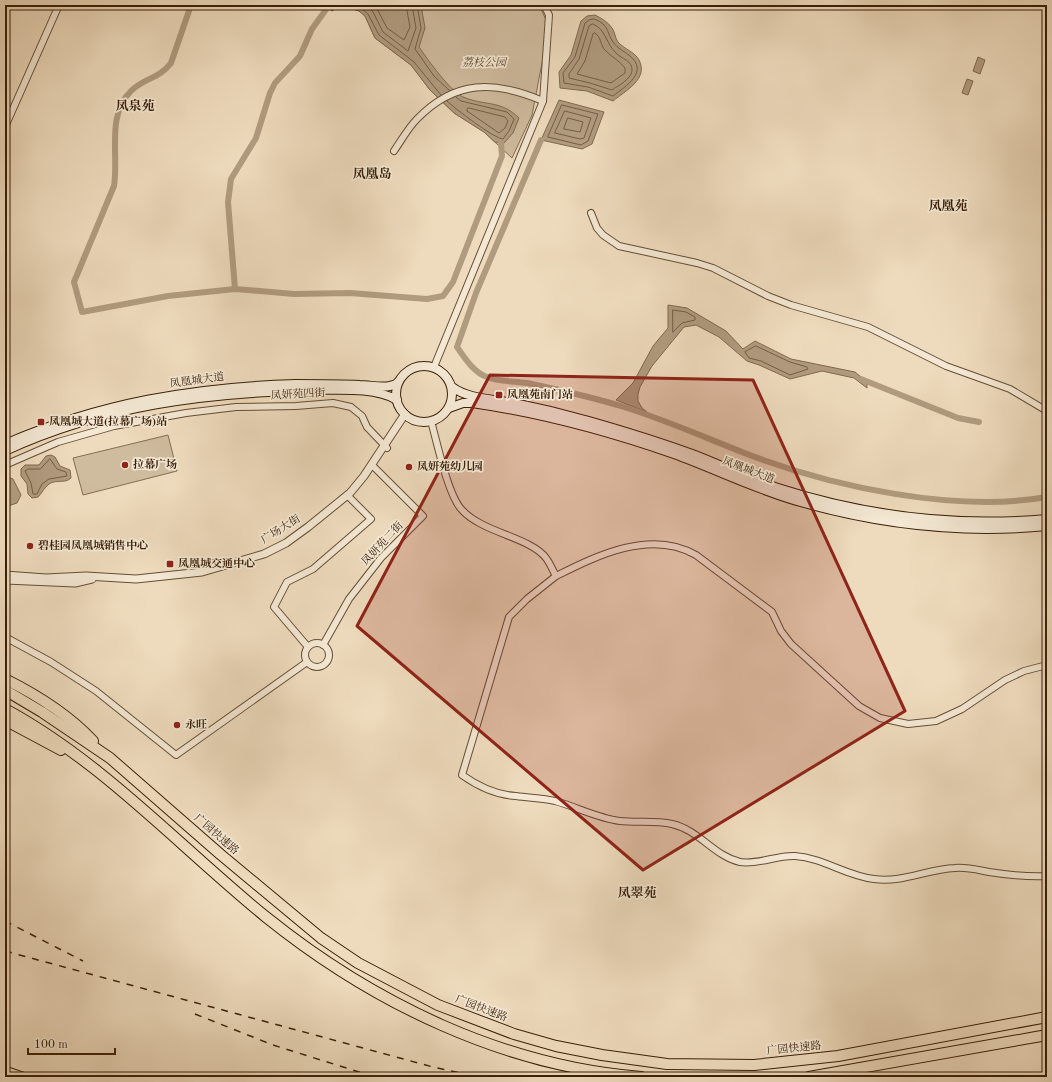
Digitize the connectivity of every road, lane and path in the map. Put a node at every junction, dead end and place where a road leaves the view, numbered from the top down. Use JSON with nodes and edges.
{"nodes":[{"id":1,"x":59,"y":5,"type":"edge"},
{"id":2,"x":544,"y":5,"type":"edge"},
{"id":3,"x":543,"y":101,"type":"junction"},
{"id":4,"x":5,"y":127,"type":"edge"},
{"id":5,"x":394,"y":151,"type":"dead end"},
{"id":6,"x":591,"y":213,"type":"dead end"},
{"id":7,"x":434,"y":367,"type":"junction"},
{"id":8,"x":398,"y":382,"type":"junction"},
{"id":9,"x":452,"y":387,"type":"junction"},
{"id":10,"x":397,"y":400,"type":"junction"},
{"id":11,"x":449,"y":408,"type":"junction"},
{"id":12,"x":1047,"y":411,"type":"edge"},
{"id":13,"x":407,"y":416,"type":"junction"},
{"id":14,"x":431,"y":421,"type":"junction"},
{"id":15,"x":5,"y":444,"type":"edge"},
{"id":16,"x":386,"y":447,"type":"junction"},
{"id":17,"x":5,"y":451,"type":"edge"},
{"id":18,"x":5,"y":465,"type":"edge"},
{"id":19,"x":374,"y":467,"type":"junction"},
{"id":20,"x":364,"y":476,"type":"junction"},
{"id":21,"x":347,"y":495,"type":"junction"},
{"id":22,"x":1047,"y":519,"type":"edge"},
{"id":23,"x":1047,"y":526,"type":"edge"},
{"id":24,"x":5,"y":575,"type":"edge"},
{"id":25,"x":556,"y":576,"type":"junction"},
{"id":26,"x":98,"y":578,"type":"junction"},
{"id":27,"x":5,"y":580,"type":"edge"},
{"id":28,"x":5,"y":637,"type":"edge"},
{"id":29,"x":323,"y":645,"type":"junction"},
{"id":30,"x":308,"y":647,"type":"junction"},
{"id":31,"x":307,"y":662,"type":"junction"},
{"id":32,"x":1047,"y":665,"type":"edge"},
{"id":33,"x":5,"y":679,"type":"edge"},
{"id":34,"x":5,"y":690,"type":"edge"},
{"id":35,"x":5,"y":709,"type":"edge"},
{"id":36,"x":5,"y":720,"type":"edge"},
{"id":37,"x":110,"y":758,"type":"junction"},
{"id":38,"x":80,"y":759,"type":"junction"},
{"id":39,"x":1047,"y":876,"type":"edge"},
{"id":40,"x":1047,"y":1017,"type":"edge"},
{"id":41,"x":1047,"y":1034,"type":"edge"},
{"id":42,"x":5,"y":1071,"type":"edge"},
{"id":43,"x":22,"y":1077,"type":"edge"},
{"id":44,"x":641,"y":1077,"type":"edge"},
{"id":45,"x":809,"y":1077,"type":"edge"}],
"edges":[{"from":1,"to":4,"type":"street"},
{"from":2,"to":3,"type":"street"},
{"from":3,"to":5,"type":"street"},
{"from":3,"to":7,"type":"street"},
{"from":6,"to":12,"type":"street"},
{"from":7,"to":8,"type":"main road"},
{"from":7,"to":9,"type":"main road"},
{"from":8,"to":10,"type":"main road"},
{"from":8,"to":15,"type":"main road","name":"凤凰城大道"},
{"from":9,"to":11,"type":"main road"},
{"from":9,"to":22,"type":"main road","name":"凤凰城大道"},
{"from":10,"to":13,"type":"main road"},
{"from":10,"to":17,"type":"main road","name":"凤凰城大道"},
{"from":11,"to":14,"type":"main road"},
{"from":11,"to":23,"type":"main road","name":"凤凰城大道"},
{"from":13,"to":14,"type":"main road"},
{"from":13,"to":16,"type":"street","name":"广场大街"},
{"from":14,"to":25,"type":"street"},
{"from":16,"to":18,"type":"street","name":"凤妍苑四街"},
{"from":16,"to":19,"type":"street","name":"广场大街"},
{"from":16,"to":20,"type":"street","name":"广场大街"},
{"from":19,"to":20,"type":"street","name":"广场大街"},
{"from":19,"to":29,"type":"street","name":"凤妍苑二街"},
{"from":20,"to":21,"type":"street","name":"广场大街"},
{"from":21,"to":26,"type":"street","name":"广场大街"},
{"from":21,"to":30,"type":"street"},
{"from":24,"to":26,"type":"street","name":"广场大街"},
{"from":25,"to":32,"type":"street"},
{"from":25,"to":39,"type":"street"},
{"from":26,"to":27,"type":"street","name":"广场大街"},
{"from":28,"to":31,"type":"street"},
{"from":29,"to":30,"type":"street"},
{"from":29,"to":31,"type":"street"},
{"from":30,"to":31,"type":"street"},
{"from":33,"to":37,"type":"highway"},
{"from":34,"to":37,"type":"highway","name":"广园快速路"},
{"from":35,"to":38,"type":"highway"},
{"from":36,"to":38,"type":"highway"},
{"from":37,"to":40,"type":"highway","name":"广园快速路"},
{"from":38,"to":44,"type":"highway"},
{"from":41,"to":45,"type":"highway"},
{"from":42,"to":43,"type":"main road"}]}
